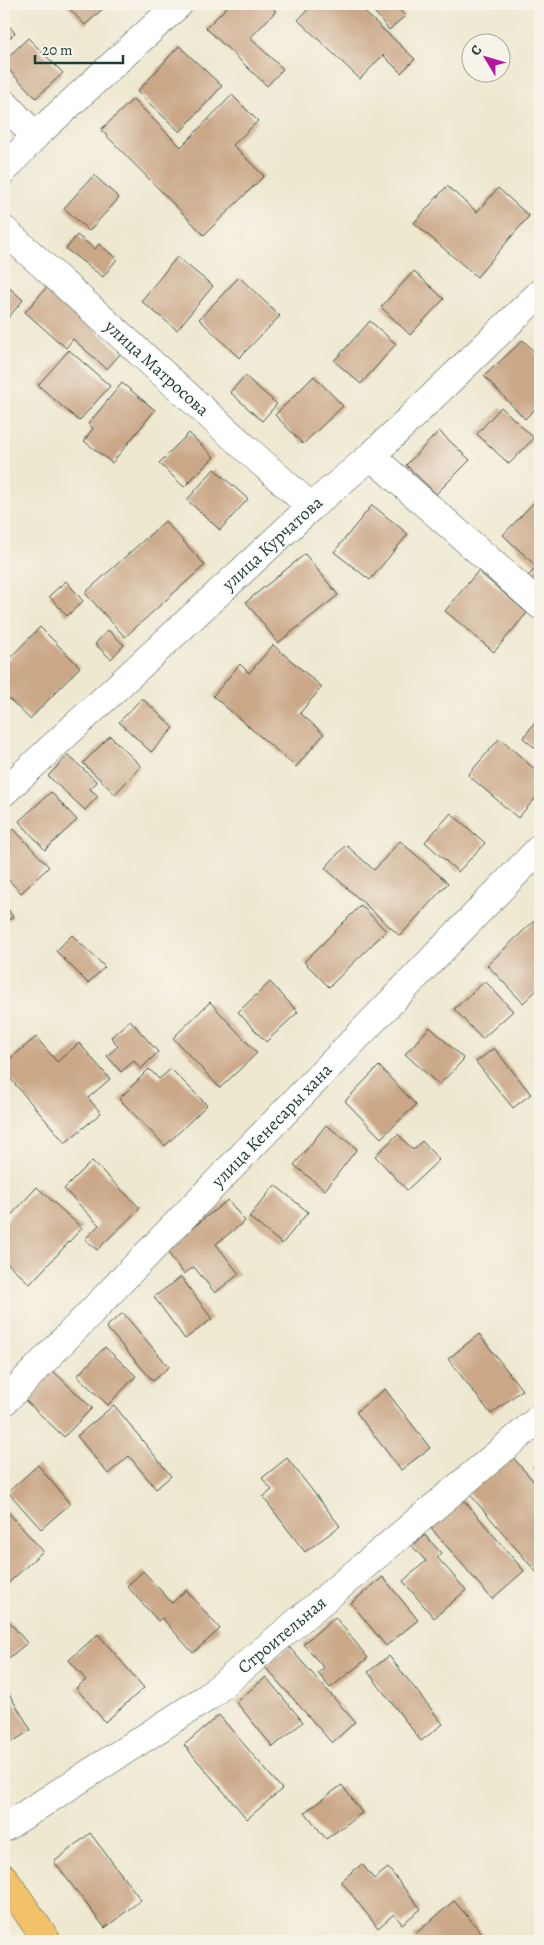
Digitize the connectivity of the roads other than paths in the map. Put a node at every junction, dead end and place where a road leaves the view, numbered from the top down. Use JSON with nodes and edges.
{"nodes":[{"id":1,"x":179,"y":4,"type":"edge"},
{"id":2,"x":4,"y":103,"type":"edge"},
{"id":3,"x":35,"y":136,"type":"junction"},
{"id":4,"x":4,"y":170,"type":"edge"},
{"id":5,"x":4,"y":230,"type":"edge"},
{"id":6,"x":540,"y":293,"type":"edge"},
{"id":7,"x":371,"y":456,"type":"junction"},
{"id":8,"x":312,"y":507,"type":"junction"},
{"id":9,"x":540,"y":605,"type":"edge"},
{"id":10,"x":4,"y":792,"type":"edge"},
{"id":11,"x":540,"y":848,"type":"edge"},
{"id":12,"x":4,"y":1402,"type":"edge"},
{"id":13,"x":540,"y":1418,"type":"edge"},
{"id":14,"x":4,"y":1828,"type":"edge"},
{"id":15,"x":4,"y":1878,"type":"edge"},
{"id":16,"x":47,"y":1941,"type":"edge"}],
"edges":[{"from":1,"to":3,"type":"street"},
{"from":2,"to":3,"type":"street"},
{"from":3,"to":4,"type":"street"},
{"from":5,"to":8,"type":"street","name":"улица Матросова"},
{"from":6,"to":7,"type":"street","name":"улица Курчатова"},
{"from":7,"to":8,"type":"street","name":"улица Курчатова"},
{"from":7,"to":9,"type":"street"},
{"from":8,"to":10,"type":"street","name":"улица Курчатова"},
{"from":11,"to":12,"type":"street","name":"улица Кенесары хана"},
{"from":13,"to":14,"type":"street","name":"Строительная"},
{"from":15,"to":16,"type":"main road"}]}
